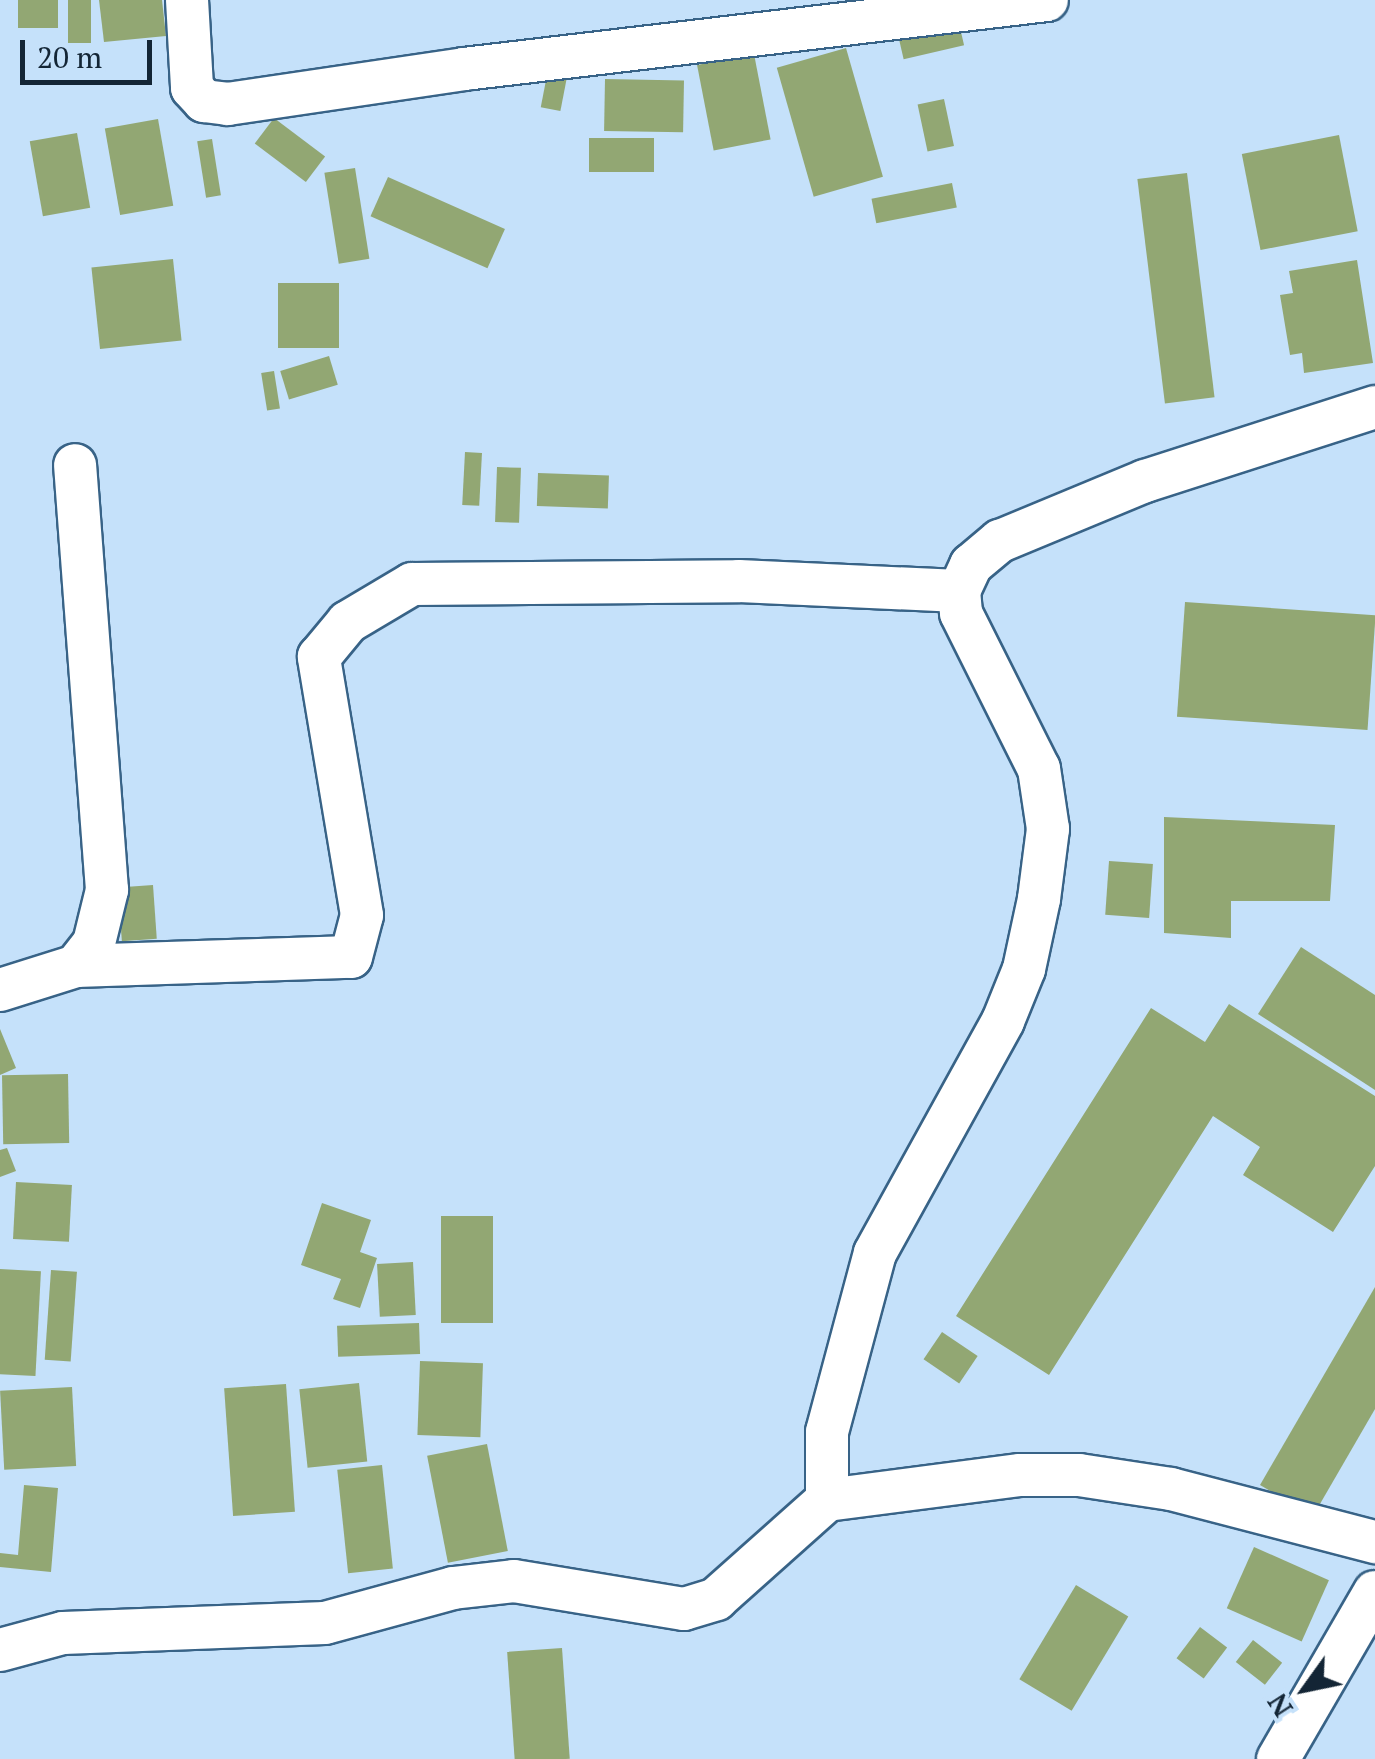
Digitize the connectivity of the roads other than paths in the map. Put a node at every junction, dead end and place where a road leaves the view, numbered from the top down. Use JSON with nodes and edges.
{"nodes":[{"id":1,"x":187,"y":0,"type":"edge"},
{"id":2,"x":1047,"y":0,"type":"edge"},
{"id":3,"x":1375,"y":407,"type":"edge"},
{"id":4,"x":75,"y":465,"type":"dead end"},
{"id":5,"x":960,"y":591,"type":"junction"},
{"id":6,"x":76,"y":966,"type":"junction"},
{"id":7,"x":0,"y":990,"type":"edge"},
{"id":8,"x":827,"y":1500,"type":"junction"},
{"id":9,"x":1375,"y":1542,"type":"edge"},
{"id":10,"x":1375,"y":1592,"type":"edge"},
{"id":11,"x":0,"y":1650,"type":"edge"},
{"id":12,"x":1278,"y":1759,"type":"edge"}],
"edges":[{"from":1,"to":2,"type":"street"},
{"from":3,"to":5,"type":"street"},
{"from":4,"to":6,"type":"street"},
{"from":5,"to":6,"type":"street"},
{"from":5,"to":8,"type":"street"},
{"from":6,"to":7,"type":"street"},
{"from":8,"to":9,"type":"street"},
{"from":8,"to":11,"type":"street"},
{"from":10,"to":12,"type":"street"}]}
